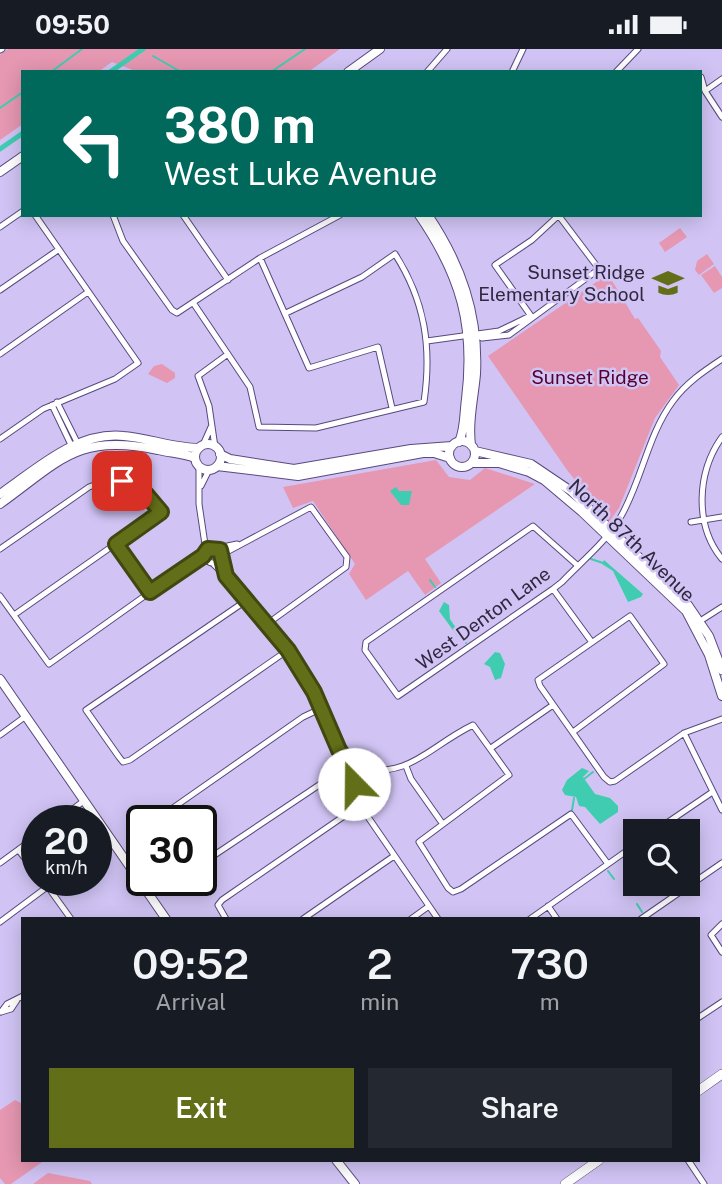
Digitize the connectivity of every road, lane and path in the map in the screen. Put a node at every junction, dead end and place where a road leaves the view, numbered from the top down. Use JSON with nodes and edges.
{"nodes":[{"id":1,"x":380,"y":49,"type":"edge"},
{"id":2,"x":447,"y":49,"type":"edge"},
{"id":3,"x":523,"y":49,"type":"edge"},
{"id":4,"x":638,"y":49,"type":"edge"},
{"id":5,"x":351,"y":70,"type":"edge"},
{"id":6,"x":429,"y":70,"type":"edge"},
{"id":7,"x":513,"y":70,"type":"edge"},
{"id":8,"x":618,"y":70,"type":"edge"},
{"id":9,"x":722,"y":79,"type":"edge"},
{"id":10,"x":702,"y":80,"type":"edge"},
{"id":11,"x":705,"y":91,"type":"junction"},
{"id":12,"x":722,"y":117,"type":"edge"},
{"id":13,"x":21,"y":157,"type":"edge"},
{"id":14,"x":0,"y":172,"type":"edge"},
{"id":15,"x":21,"y":212,"type":"edge"},
{"id":16,"x":35,"y":217,"type":"edge"},
{"id":17,"x":114,"y":217,"type":"edge"},
{"id":18,"x":184,"y":217,"type":"edge"},
{"id":19,"x":337,"y":217,"type":"edge"},
{"id":20,"x":420,"y":217,"type":"edge"},
{"id":21,"x":429,"y":217,"type":"edge"},
{"id":22,"x":558,"y":217,"type":"edge"},
{"id":23,"x":560,"y":217,"type":"edge"},
{"id":24,"x":0,"y":227,"type":"edge"},
{"id":25,"x":58,"y":250,"type":"junction"},
{"id":26,"x":260,"y":258,"type":"junction"},
{"id":27,"x":228,"y":280,"type":"junction"},
{"id":28,"x":0,"y":290,"type":"edge"},
{"id":29,"x":88,"y":292,"type":"junction"},
{"id":30,"x":194,"y":304,"type":"junction"},
{"id":31,"x":286,"y":313,"type":"junction"},
{"id":32,"x":531,"y":316,"type":"junction"},
{"id":33,"x":509,"y":326,"type":"junction"},
{"id":34,"x":512,"y":333,"type":"junction"},
{"id":35,"x":472,"y":336,"type":"junction"},
{"id":36,"x":427,"y":341,"type":"junction"},
{"id":37,"x":0,"y":354,"type":"edge"},
{"id":38,"x":228,"y":354,"type":"junction"},
{"id":39,"x":722,"y":359,"type":"edge"},
{"id":40,"x":54,"y":403,"type":"junction"},
{"id":41,"x":393,"y":408,"type":"junction"},
{"id":42,"x":211,"y":427,"type":"junction"},
{"id":43,"x":722,"y":437,"type":"edge"},
{"id":44,"x":0,"y":439,"type":"edge"},
{"id":45,"x":456,"y":444,"type":"junction"},
{"id":46,"x":201,"y":447,"type":"junction"},
{"id":47,"x":76,"y":448,"type":"junction"},
{"id":48,"x":473,"y":448,"type":"junction"},
{"id":49,"x":218,"y":451,"type":"junction"},
{"id":50,"x":450,"y":459,"type":"junction"},
{"id":51,"x":197,"y":462,"type":"junction"},
{"id":52,"x":472,"y":463,"type":"junction"},
{"id":53,"x":213,"y":468,"type":"junction"},
{"id":54,"x":201,"y":486,"type":"junction"},
{"id":55,"x":0,"y":494,"type":"edge"},
{"id":56,"x":0,"y":503,"type":"edge"},
{"id":57,"x":722,"y":517,"type":"edge"},
{"id":58,"x":704,"y":519,"type":"junction"},
{"id":59,"x":691,"y":522,"type":"dead end"},
{"id":60,"x":204,"y":533,"type":"junction"},
{"id":61,"x":609,"y":533,"type":"junction"},
{"id":62,"x":116,"y":544,"type":"junction"},
{"id":63,"x":0,"y":549,"type":"edge"},
{"id":64,"x":205,"y":552,"type":"junction"},
{"id":65,"x":218,"y":552,"type":"junction"},
{"id":66,"x":722,"y":559,"type":"edge"},
{"id":67,"x":210,"y":563,"type":"junction"},
{"id":68,"x":191,"y":565,"type":"junction"},
{"id":69,"x":577,"y":565,"type":"junction"},
{"id":70,"x":226,"y":576,"type":"junction"},
{"id":71,"x":553,"y":589,"type":"junction"},
{"id":72,"x":150,"y":592,"type":"junction"},
{"id":73,"x":0,"y":596,"type":"edge"},
{"id":74,"x":247,"y":600,"type":"junction"},
{"id":75,"x":722,"y":607,"type":"edge"},
{"id":76,"x":14,"y":615,"type":"junction"},
{"id":77,"x":697,"y":623,"type":"junction"},
{"id":78,"x":267,"y":624,"type":"junction"},
{"id":79,"x":591,"y":641,"type":"junction"},
{"id":80,"x":288,"y":650,"type":"junction"},
{"id":81,"x":722,"y":670,"type":"edge"},
{"id":82,"x":0,"y":679,"type":"edge"},
{"id":83,"x":722,"y":696,"type":"edge"},
{"id":84,"x":553,"y":705,"type":"junction"},
{"id":85,"x":322,"y":708,"type":"junction"},
{"id":86,"x":26,"y":716,"type":"junction"},
{"id":87,"x":722,"y":719,"type":"edge"},
{"id":88,"x":573,"y":732,"type":"junction"},
{"id":89,"x":684,"y":733,"type":"junction"},
{"id":90,"x":0,"y":735,"type":"edge"},
{"id":91,"x":491,"y":748,"type":"junction"},
{"id":92,"x":339,"y":750,"type":"junction"},
{"id":93,"x":406,"y":766,"type":"junction"},
{"id":94,"x":352,"y":768,"type":"junction"},
{"id":95,"x":341,"y":770,"type":"junction"},
{"id":96,"x":371,"y":772,"type":"junction"},
{"id":97,"x":354,"y":778,"type":"junction"},
{"id":98,"x":324,"y":781,"type":"junction"},
{"id":99,"x":344,"y":781,"type":"junction"},
{"id":100,"x":711,"y":793,"type":"junction"},
{"id":101,"x":85,"y":800,"type":"junction"},
{"id":102,"x":358,"y":802,"type":"junction"},
{"id":103,"x":78,"y":805,"type":"edge"},
{"id":104,"x":183,"y":805,"type":"edge"},
{"id":105,"x":722,"y":810,"type":"edge"},
{"id":106,"x":673,"y":819,"type":"edge"},
{"id":107,"x":442,"y":823,"type":"junction"},
{"id":108,"x":19,"y":849,"type":"joint"},
{"id":109,"x":21,"y":852,"type":"edge"},
{"id":110,"x":217,"y":853,"type":"edge"},
{"id":111,"x":623,"y":853,"type":"edge"},
{"id":112,"x":394,"y":856,"type":"junction"},
{"id":113,"x":0,"y":863,"type":"edge"},
{"id":114,"x":722,"y":863,"type":"edge"},
{"id":115,"x":608,"y":864,"type":"junction"},
{"id":116,"x":35,"y":896,"type":"edge"},
{"id":117,"x":54,"y":896,"type":"edge"},
{"id":118,"x":429,"y":906,"type":"junction"},
{"id":119,"x":548,"y":906,"type":"junction"},
{"id":120,"x":70,"y":917,"type":"edge"},
{"id":121,"x":165,"y":917,"type":"edge"},
{"id":122,"x":225,"y":917,"type":"edge"},
{"id":123,"x":306,"y":917,"type":"edge"},
{"id":124,"x":414,"y":917,"type":"edge"},
{"id":125,"x":437,"y":917,"type":"edge"},
{"id":126,"x":533,"y":917,"type":"edge"},
{"id":127,"x":556,"y":917,"type":"edge"},
{"id":128,"x":644,"y":917,"type":"edge"},
{"id":129,"x":0,"y":922,"type":"edge"},
{"id":130,"x":722,"y":924,"type":"edge"},
{"id":131,"x":722,"y":952,"type":"edge"},
{"id":132,"x":20,"y":998,"type":"edge"},
{"id":133,"x":722,"y":1002,"type":"edge"},
{"id":134,"x":0,"y":1013,"type":"edge"},
{"id":135,"x":700,"y":1017,"type":"edge"},
{"id":136,"x":722,"y":1074,"type":"edge"},
{"id":137,"x":700,"y":1090,"type":"edge"},
{"id":138,"x":338,"y":1162,"type":"edge"},
{"id":139,"x":596,"y":1162,"type":"edge"},
{"id":140,"x":689,"y":1162,"type":"edge"},
{"id":141,"x":355,"y":1184,"type":"edge"},
{"id":142,"x":565,"y":1184,"type":"edge"},
{"id":143,"x":704,"y":1184,"type":"edge"}],
"edges":[{"from":1,"to":5,"type":"street"},
{"from":2,"to":6,"type":"street"},
{"from":3,"to":7,"type":"street"},
{"from":4,"to":8,"type":"street"},
{"from":9,"to":11,"type":"street"},
{"from":10,"to":11,"type":"street"},
{"from":11,"to":12,"type":"street"},
{"from":13,"to":14,"type":"street"},
{"from":15,"to":24,"type":"street"},
{"from":16,"to":25,"type":"street"},
{"from":17,"to":30,"type":"street"},
{"from":18,"to":27,"type":"street"},
{"from":19,"to":26,"type":"street"},
{"from":20,"to":35,"type":"street"},
{"from":21,"to":35,"type":"street"},
{"from":22,"to":32,"type":"street"},
{"from":23,"to":32,"type":"street"},
{"from":25,"to":28,"type":"street"},
{"from":25,"to":29,"type":"street"},
{"from":26,"to":27,"type":"street"},
{"from":26,"to":31,"type":"street"},
{"from":27,"to":30,"type":"street"},
{"from":29,"to":37,"type":"street"},
{"from":29,"to":40,"type":"street"},
{"from":30,"to":38,"type":"street"},
{"from":31,"to":36,"type":"street"},
{"from":31,"to":41,"type":"street"},
{"from":32,"to":33,"type":"street"},
{"from":32,"to":34,"type":"street"},
{"from":33,"to":34,"type":"street"},
{"from":33,"to":35,"type":"street"},
{"from":34,"to":35,"type":"street"},
{"from":35,"to":36,"type":"street"},
{"from":35,"to":45,"type":"street"},
{"from":35,"to":48,"type":"street"},
{"from":36,"to":41,"type":"street"},
{"from":38,"to":41,"type":"street"},
{"from":38,"to":42,"type":"street"},
{"from":39,"to":61,"type":"street","name":"West Denton Lane"},
{"from":40,"to":44,"type":"street"},
{"from":40,"to":47,"type":"street"},
{"from":42,"to":46,"type":"street"},
{"from":42,"to":49,"type":"street"},
{"from":43,"to":58,"type":"street"},
{"from":45,"to":48,"type":"street","name":"North 87th Avenue"},
{"from":45,"to":49,"type":"street","name":"North 87th Avenue"},
{"from":45,"to":50,"type":"street"},
{"from":46,"to":47,"type":"street","name":"North 87th Avenue"},
{"from":46,"to":49,"type":"street","name":"North 87th Avenue"},
{"from":46,"to":51,"type":"street"},
{"from":47,"to":51,"type":"street"},
{"from":47,"to":55,"type":"street"},
{"from":47,"to":56,"type":"street"},
{"from":48,"to":52,"type":"street"},
{"from":48,"to":61,"type":"street","name":"North 87th Avenue"},
{"from":49,"to":53,"type":"street"},
{"from":50,"to":52,"type":"street","name":"North 87th Avenue"},
{"from":50,"to":53,"type":"street"},
{"from":51,"to":53,"type":"street"},
{"from":51,"to":54,"type":"street"},
{"from":52,"to":61,"type":"street","name":"North 87th Avenue"},
{"from":53,"to":54,"type":"street"},
{"from":54,"to":60,"type":"street"},
{"from":57,"to":58,"type":"street"},
{"from":58,"to":59,"type":"street"},
{"from":58,"to":66,"type":"street"},
{"from":60,"to":64,"type":"street"},
{"from":60,"to":65,"type":"street"},
{"from":61,"to":69,"type":"street","name":"West Denton Lane"},
{"from":61,"to":77,"type":"street","name":"North 87th Avenue"},
{"from":62,"to":63,"type":"street"},
{"from":62,"to":72,"type":"street"},
{"from":62,"to":76,"type":"street"},
{"from":64,"to":65,"type":"street"},
{"from":64,"to":67,"type":"street"},
{"from":64,"to":68,"type":"street"},
{"from":65,"to":67,"type":"street"},
{"from":65,"to":70,"type":"street"},
{"from":65,"to":78,"type":"street"},
{"from":67,"to":68,"type":"street"},
{"from":67,"to":70,"type":"street"},
{"from":68,"to":72,"type":"street"},
{"from":69,"to":71,"type":"street","name":"West Denton Lane"},
{"from":69,"to":71,"type":"street","name":"West Denton Lane"},
{"from":70,"to":74,"type":"street"},
{"from":71,"to":79,"type":"street"},
{"from":72,"to":76,"type":"street"},
{"from":73,"to":76,"type":"street"},
{"from":74,"to":78,"type":"street"},
{"from":74,"to":80,"type":"street"},
{"from":75,"to":77,"type":"street"},
{"from":77,"to":81,"type":"street","name":"North 87th Avenue"},
{"from":77,"to":83,"type":"street","name":"North 87th Avenue"},
{"from":78,"to":80,"type":"street"},
{"from":79,"to":84,"type":"street"},
{"from":79,"to":88,"type":"street"},
{"from":80,"to":85,"type":"street"},
{"from":82,"to":86,"type":"street"},
{"from":84,"to":88,"type":"street"},
{"from":84,"to":91,"type":"street"},
{"from":85,"to":92,"type":"street"},
{"from":85,"to":104,"type":"street"},
{"from":86,"to":90,"type":"street"},
{"from":86,"to":101,"type":"street"},
{"from":87,"to":89,"type":"street"},
{"from":88,"to":89,"type":"street"},
{"from":89,"to":100,"type":"street"},
{"from":91,"to":93,"type":"street"},
{"from":91,"to":107,"type":"street"},
{"from":92,"to":94,"type":"street"},
{"from":92,"to":95,"type":"street"},
{"from":93,"to":96,"type":"street"},
{"from":93,"to":107,"type":"street"},
{"from":94,"to":95,"type":"street"},
{"from":94,"to":96,"type":"street"},
{"from":94,"to":97,"type":"street"},
{"from":95,"to":98,"type":"street"},
{"from":95,"to":99,"type":"street"},
{"from":96,"to":97,"type":"street"},
{"from":97,"to":99,"type":"street"},
{"from":97,"to":102,"type":"street"},
{"from":98,"to":99,"type":"street"},
{"from":98,"to":110,"type":"street"},
{"from":99,"to":102,"type":"street"},
{"from":100,"to":105,"type":"street"},
{"from":100,"to":106,"type":"street"},
{"from":101,"to":103,"type":"street"},
{"from":101,"to":121,"type":"street"},
{"from":102,"to":112,"type":"street"},
{"from":102,"to":122,"type":"street"},
{"from":107,"to":115,"type":"street"},
{"from":108,"to":109,"type":"street"},
{"from":108,"to":113,"type":"street"},
{"from":111,"to":115,"type":"street"},
{"from":112,"to":118,"type":"street"},
{"from":112,"to":123,"type":"street"},
{"from":114,"to":128,"type":"street"},
{"from":115,"to":119,"type":"street"},
{"from":116,"to":129,"type":"street"},
{"from":117,"to":120,"type":"street"},
{"from":118,"to":124,"type":"street"},
{"from":118,"to":125,"type":"street"},
{"from":119,"to":126,"type":"street"},
{"from":119,"to":127,"type":"street"},
{"from":130,"to":131,"type":"street"},
{"from":132,"to":134,"type":"street"},
{"from":133,"to":135,"type":"street"},
{"from":136,"to":137,"type":"main road"},
{"from":138,"to":141,"type":"street"},
{"from":139,"to":142,"type":"main road"},
{"from":140,"to":143,"type":"street"}]}
